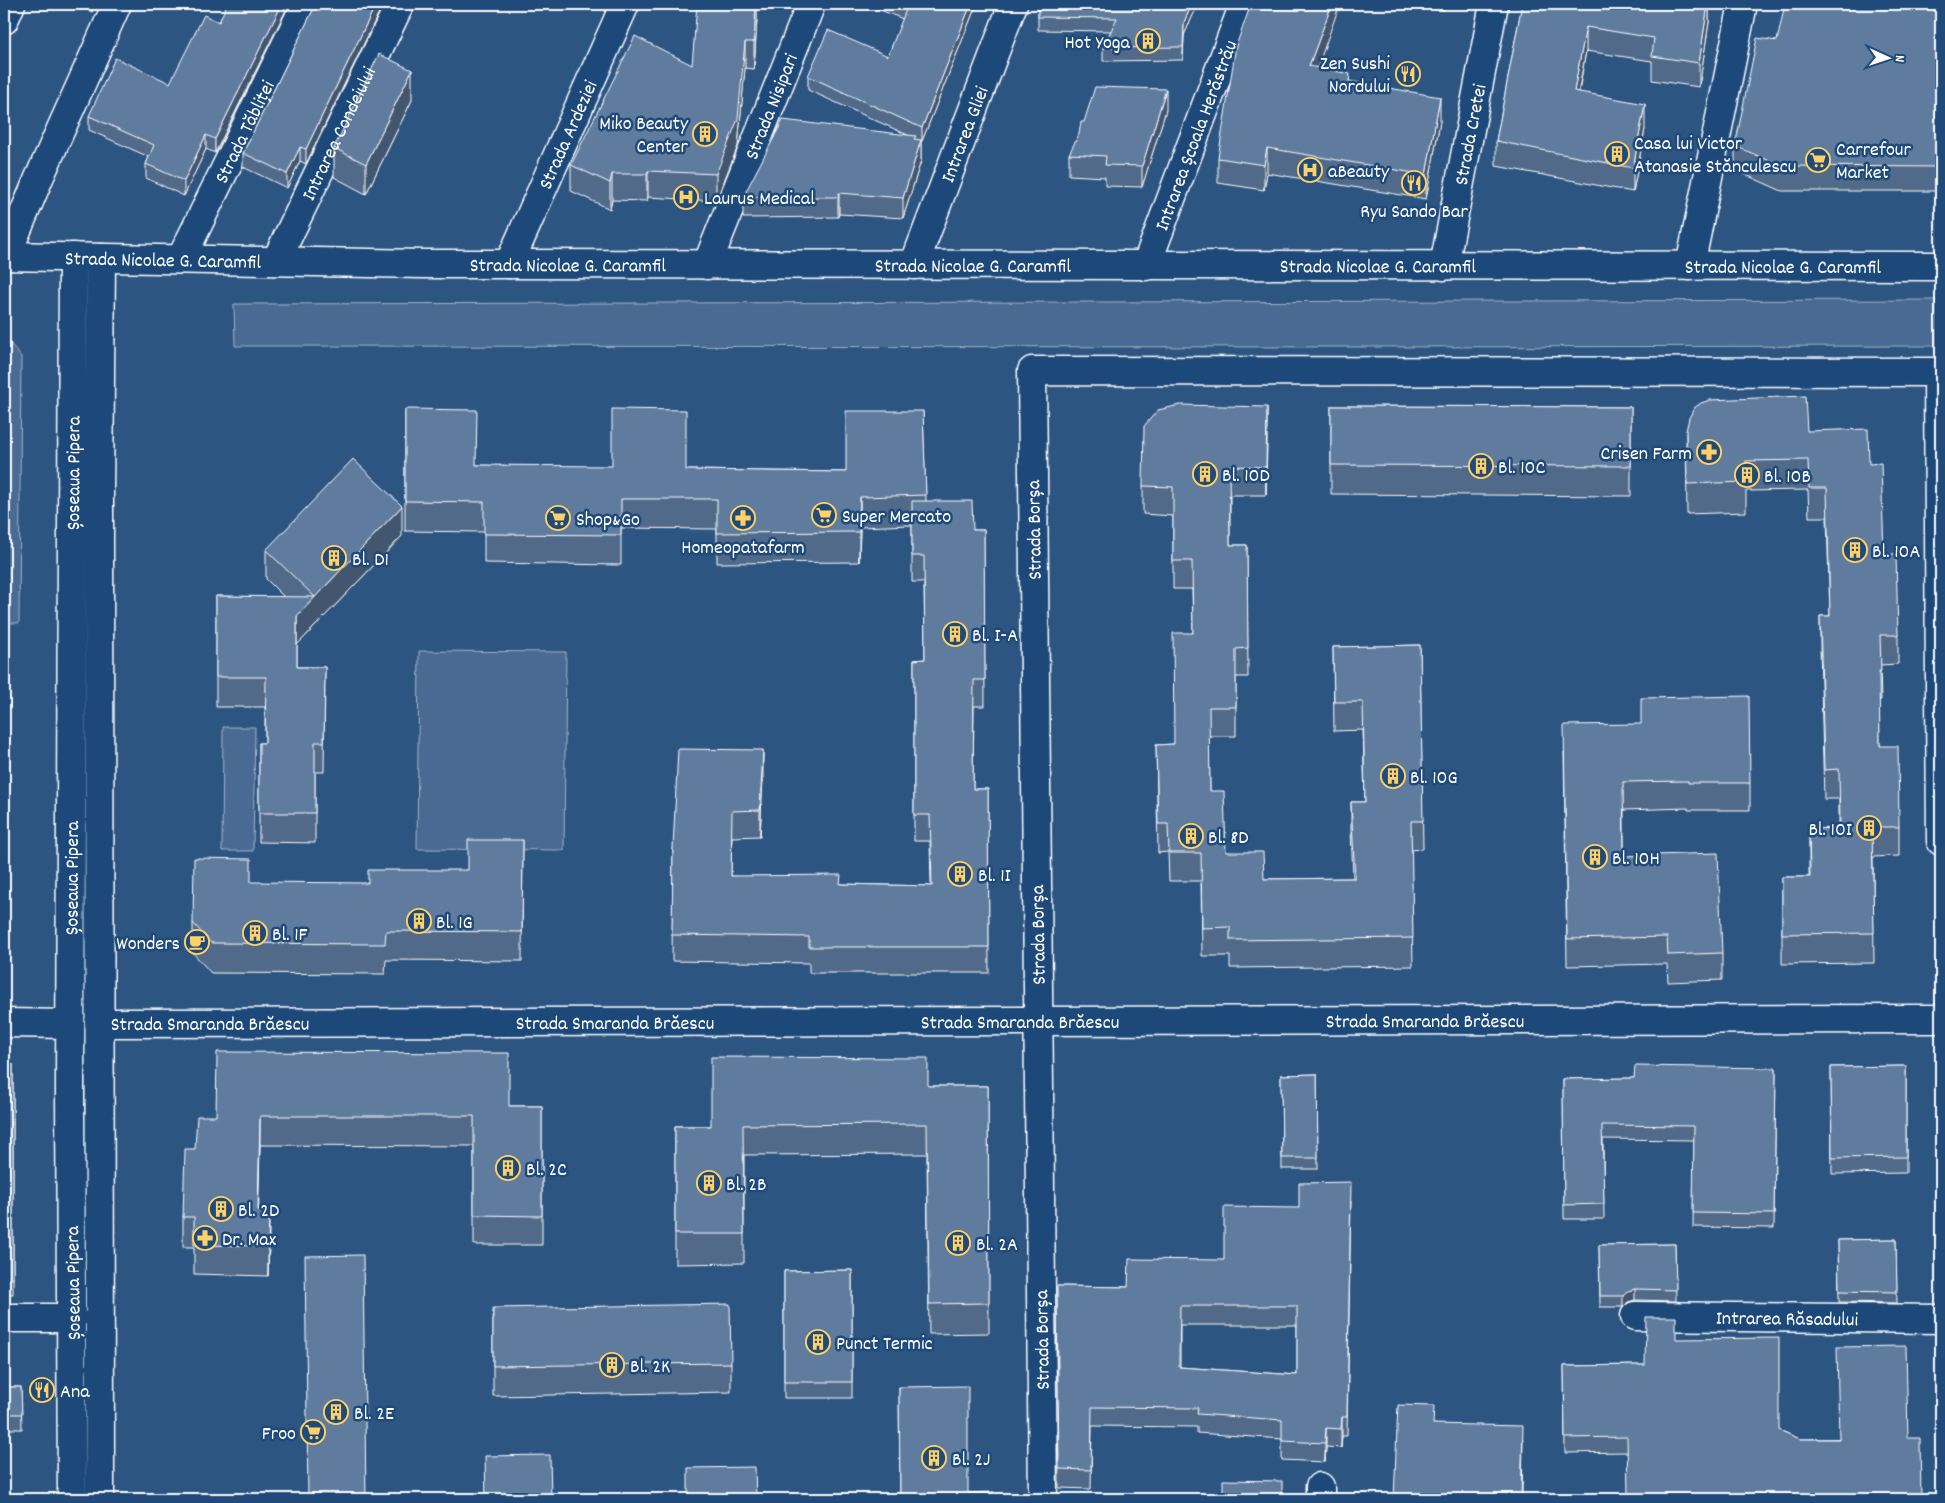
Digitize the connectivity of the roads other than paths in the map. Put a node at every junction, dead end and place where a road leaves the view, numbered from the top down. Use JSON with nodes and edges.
{"nodes":[{"id":1,"x":10,"y":4,"type":"edge"},
{"id":2,"x":116,"y":4,"type":"edge"},
{"id":3,"x":306,"y":4,"type":"edge"},
{"id":4,"x":400,"y":4,"type":"edge"},
{"id":5,"x":625,"y":4,"type":"edge"},
{"id":6,"x":812,"y":4,"type":"edge"},
{"id":7,"x":1013,"y":4,"type":"edge"},
{"id":8,"x":1244,"y":4,"type":"edge"},
{"id":9,"x":1494,"y":4,"type":"edge"},
{"id":10,"x":1743,"y":4,"type":"edge"},
{"id":11,"x":4,"y":20,"type":"edge"},
{"id":12,"x":5,"y":256,"type":"edge"},
{"id":13,"x":73,"y":257,"type":"junction"},
{"id":14,"x":101,"y":258,"type":"junction"},
{"id":15,"x":181,"y":259,"type":"junction"},
{"id":16,"x":276,"y":261,"type":"junction"},
{"id":17,"x":509,"y":264,"type":"junction"},
{"id":18,"x":707,"y":265,"type":"junction"},
{"id":19,"x":914,"y":265,"type":"junction"},
{"id":20,"x":1146,"y":266,"type":"junction"},
{"id":21,"x":1444,"y":266,"type":"junction"},
{"id":22,"x":1690,"y":266,"type":"junction"},
{"id":23,"x":1941,"y":266,"type":"edge"},
{"id":24,"x":1940,"y":372,"type":"edge"},
{"id":25,"x":1941,"y":841,"type":"edge"},
{"id":26,"x":1941,"y":1019,"type":"edge"},
{"id":27,"x":1038,"y":1021,"type":"junction"},
{"id":28,"x":4,"y":1023,"type":"edge"},
{"id":29,"x":70,"y":1024,"type":"junction"},
{"id":30,"x":99,"y":1024,"type":"junction"},
{"id":31,"x":1635,"y":1316,"type":"dead end"},
{"id":32,"x":4,"y":1318,"type":"edge"},
{"id":33,"x":72,"y":1318,"type":"junction"},
{"id":34,"x":1941,"y":1319,"type":"edge"},
{"id":35,"x":72,"y":1499,"type":"edge"},
{"id":36,"x":100,"y":1499,"type":"edge"},
{"id":37,"x":1043,"y":1499,"type":"edge"}],
"edges":[{"from":1,"to":11,"type":"street"},
{"from":2,"to":12,"type":"street"},
{"from":3,"to":15,"type":"street","name":"Strada Tăbliței"},
{"from":4,"to":16,"type":"street","name":"Intrarea Condeiului"},
{"from":5,"to":17,"type":"street","name":"Strada Ardeziei"},
{"from":6,"to":18,"type":"street","name":"Strada Nisipari"},
{"from":7,"to":19,"type":"street","name":"Intrarea Gliei"},
{"from":8,"to":20,"type":"street","name":"Intrarea Școala Herăstrău"},
{"from":9,"to":21,"type":"street","name":"Strada Cretei"},
{"from":10,"to":22,"type":"street"},
{"from":12,"to":13,"type":"street","name":"Strada Nicolae G. Caramfil"},
{"from":13,"to":14,"type":"street","name":"Strada Nicolae G. Caramfil"},
{"from":13,"to":29,"type":"street","name":"Șoseaua Pipera"},
{"from":14,"to":15,"type":"street","name":"Strada Nicolae G. Caramfil"},
{"from":14,"to":30,"type":"street","name":"Șoseaua Pipera"},
{"from":15,"to":16,"type":"street","name":"Strada Nicolae G. Caramfil"},
{"from":16,"to":17,"type":"street","name":"Strada Nicolae G. Caramfil"},
{"from":17,"to":18,"type":"street","name":"Strada Nicolae G. Caramfil"},
{"from":18,"to":19,"type":"street","name":"Strada Nicolae G. Caramfil"},
{"from":19,"to":20,"type":"street","name":"Strada Nicolae G. Caramfil"},
{"from":20,"to":21,"type":"street","name":"Strada Nicolae G. Caramfil"},
{"from":21,"to":22,"type":"street","name":"Strada Nicolae G. Caramfil"},
{"from":22,"to":23,"type":"street","name":"Strada Nicolae G. Caramfil"},
{"from":24,"to":25,"type":"street"},
{"from":24,"to":27,"type":"street","name":"Strada Borșa"},
{"from":26,"to":27,"type":"street","name":"Strada Smaranda Brăescu"},
{"from":27,"to":30,"type":"street","name":"Strada Smaranda Brăescu"},
{"from":27,"to":37,"type":"street","name":"Strada Borșa"},
{"from":28,"to":29,"type":"street"},
{"from":29,"to":33,"type":"street","name":"Șoseaua Pipera"},
{"from":30,"to":36,"type":"street","name":"Șoseaua Pipera"},
{"from":31,"to":34,"type":"street","name":"Intrarea Răsadului"},
{"from":32,"to":33,"type":"street"},
{"from":33,"to":35,"type":"street","name":"Șoseaua Pipera"}]}
